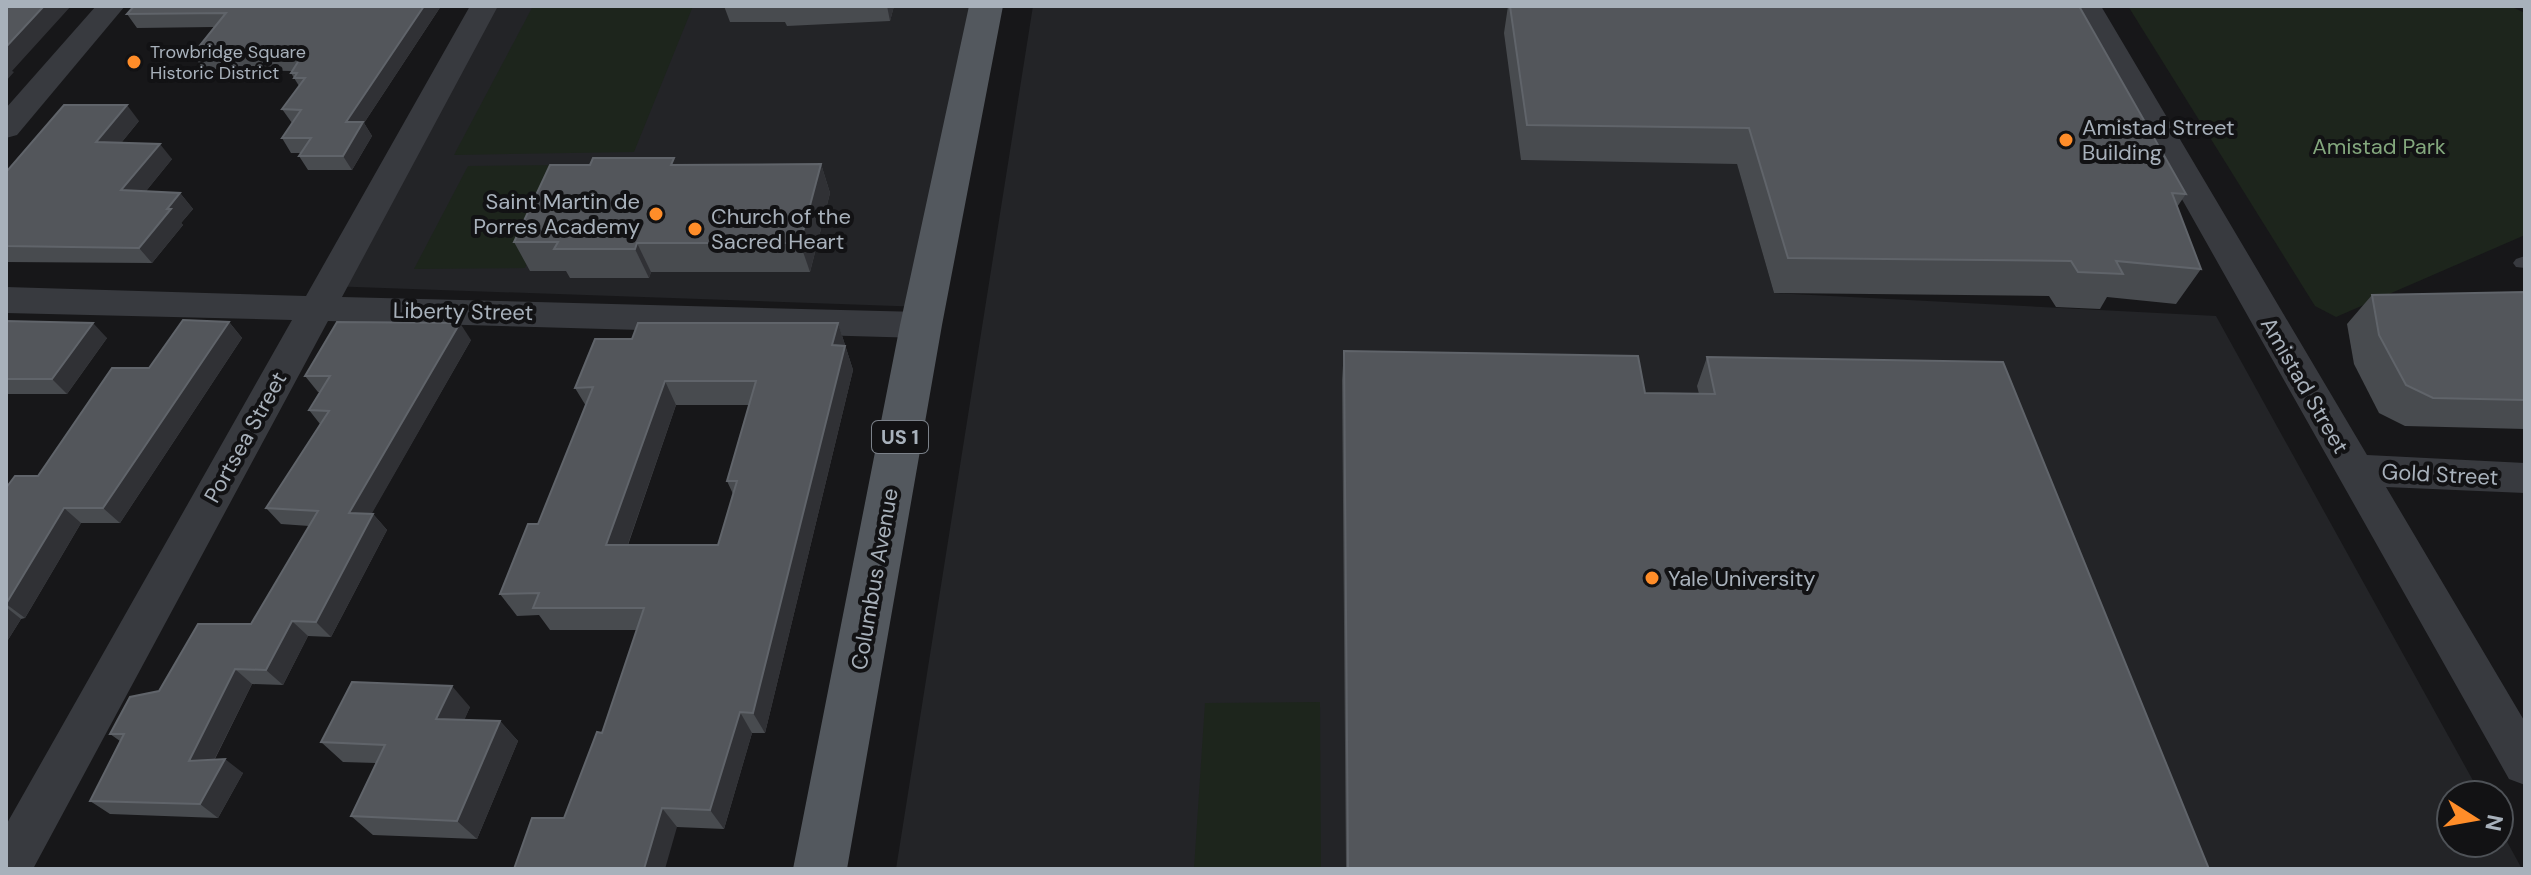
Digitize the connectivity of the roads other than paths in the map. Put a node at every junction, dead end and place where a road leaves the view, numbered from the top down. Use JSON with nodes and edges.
{"nodes":[{"id":1,"x":111,"y":6,"type":"edge"},
{"id":2,"x":484,"y":6,"type":"edge"},
{"id":3,"x":986,"y":6,"type":"edge"},
{"id":4,"x":2087,"y":6,"type":"edge"},
{"id":5,"x":6,"y":128,"type":"edge"},
{"id":6,"x":6,"y":300,"type":"edge"},
{"id":7,"x":317,"y":306,"type":"junction"},
{"id":8,"x":921,"y":325,"type":"junction"},
{"id":9,"x":2354,"y":470,"type":"junction"},
{"id":10,"x":2525,"y":478,"type":"edge"},
{"id":11,"x":2525,"y":764,"type":"edge"},
{"id":12,"x":7,"y":869,"type":"edge"},
{"id":13,"x":820,"y":869,"type":"edge"}],
"edges":[{"from":1,"to":5,"type":"street"},
{"from":2,"to":7,"type":"street","name":"Portsea Street"},
{"from":3,"to":8,"type":"main road","name":"Columbus Avenue","number":"US 1"},
{"from":4,"to":9,"type":"street","name":"Amistad Street"},
{"from":6,"to":7,"type":"street","name":"Liberty Street"},
{"from":7,"to":8,"type":"street","name":"Liberty Street"},
{"from":7,"to":12,"type":"street","name":"Portsea Street"},
{"from":8,"to":13,"type":"main road","name":"Columbus Avenue","number":"US 1"},
{"from":9,"to":10,"type":"street","name":"Gold Street"},
{"from":9,"to":11,"type":"street","name":"Amistad Street"}]}
